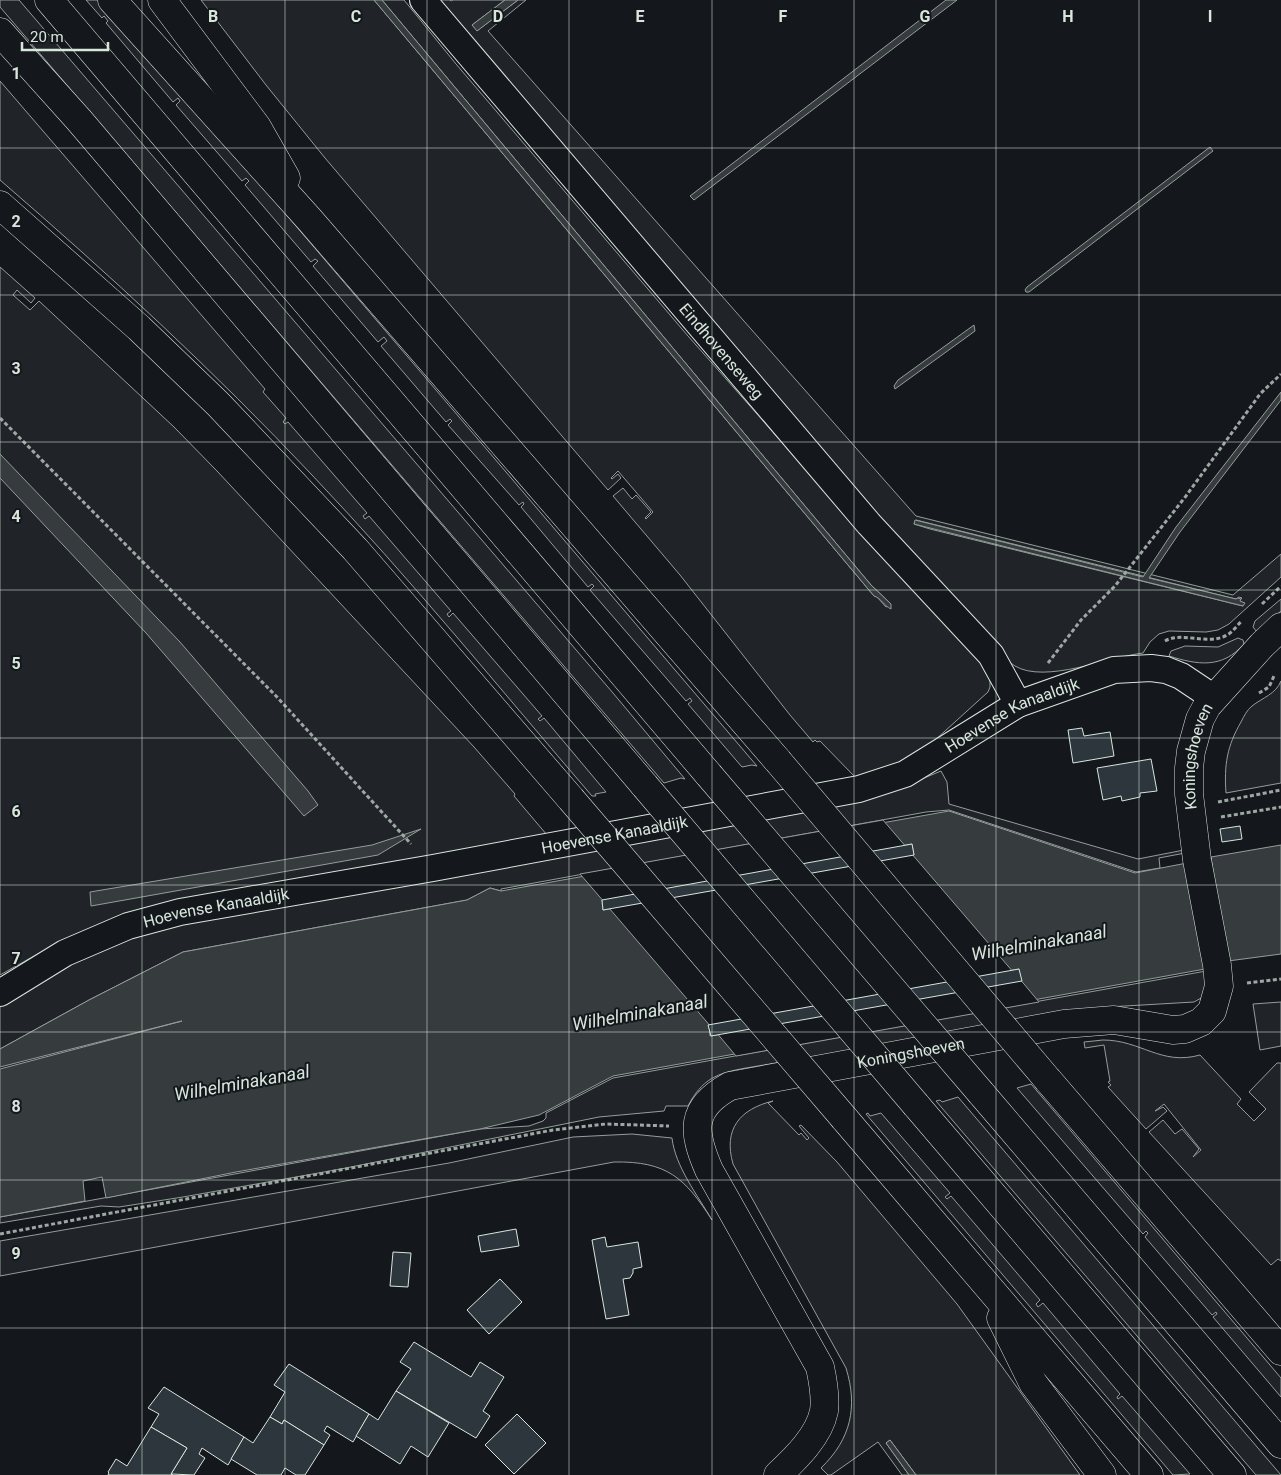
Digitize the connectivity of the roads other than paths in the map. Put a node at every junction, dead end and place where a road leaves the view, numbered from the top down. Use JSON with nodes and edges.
{"nodes":[{"id":1,"x":49,"y":0,"type":"edge"},
{"id":2,"x":112,"y":0,"type":"edge"},
{"id":3,"x":162,"y":0,"type":"edge"},
{"id":4,"x":423,"y":0,"type":"edge"},
{"id":5,"x":0,"y":32,"type":"edge"},
{"id":6,"x":0,"y":205,"type":"edge"},
{"id":7,"x":309,"y":219,"type":"junction"},
{"id":8,"x":1281,"y":627,"type":"edge"},
{"id":9,"x":1214,"y":698,"type":"junction"},
{"id":10,"x":1018,"y":704,"type":"junction"},
{"id":11,"x":0,"y":993,"type":"edge"},
{"id":12,"x":984,"y":1283,"type":"junction"},
{"id":13,"x":1281,"y":1351,"type":"edge"},
{"id":14,"x":1281,"y":1444,"type":"edge"},
{"id":15,"x":778,"y":1475,"type":"edge"},
{"id":16,"x":1102,"y":1475,"type":"edge"},
{"id":17,"x":1149,"y":1475,"type":"edge"},
{"id":18,"x":1232,"y":1475,"type":"edge"}],
"edges":[{"from":1,"to":14,"type":"main road","bridge":true},
{"from":2,"to":7,"type":"main road"},
{"from":3,"to":7,"type":"main road"},
{"from":4,"to":10,"type":"street","name":"Eindhovenseweg"},
{"from":5,"to":18,"type":"main road","bridge":true},
{"from":6,"to":12,"type":"main road","bridge":true},
{"from":7,"to":13,"type":"main road","bridge":true},
{"from":8,"to":9,"type":"main road","name":"Koningshoeven"},
{"from":9,"to":10,"type":"street","name":"Hoevense Kanaaldijk"},
{"from":9,"to":15,"type":"main road","name":"Koningshoeven"},
{"from":10,"to":11,"type":"street","name":"Hoevense Kanaaldijk"},
{"from":12,"to":16,"type":"main road"},
{"from":12,"to":17,"type":"main road"}]}
